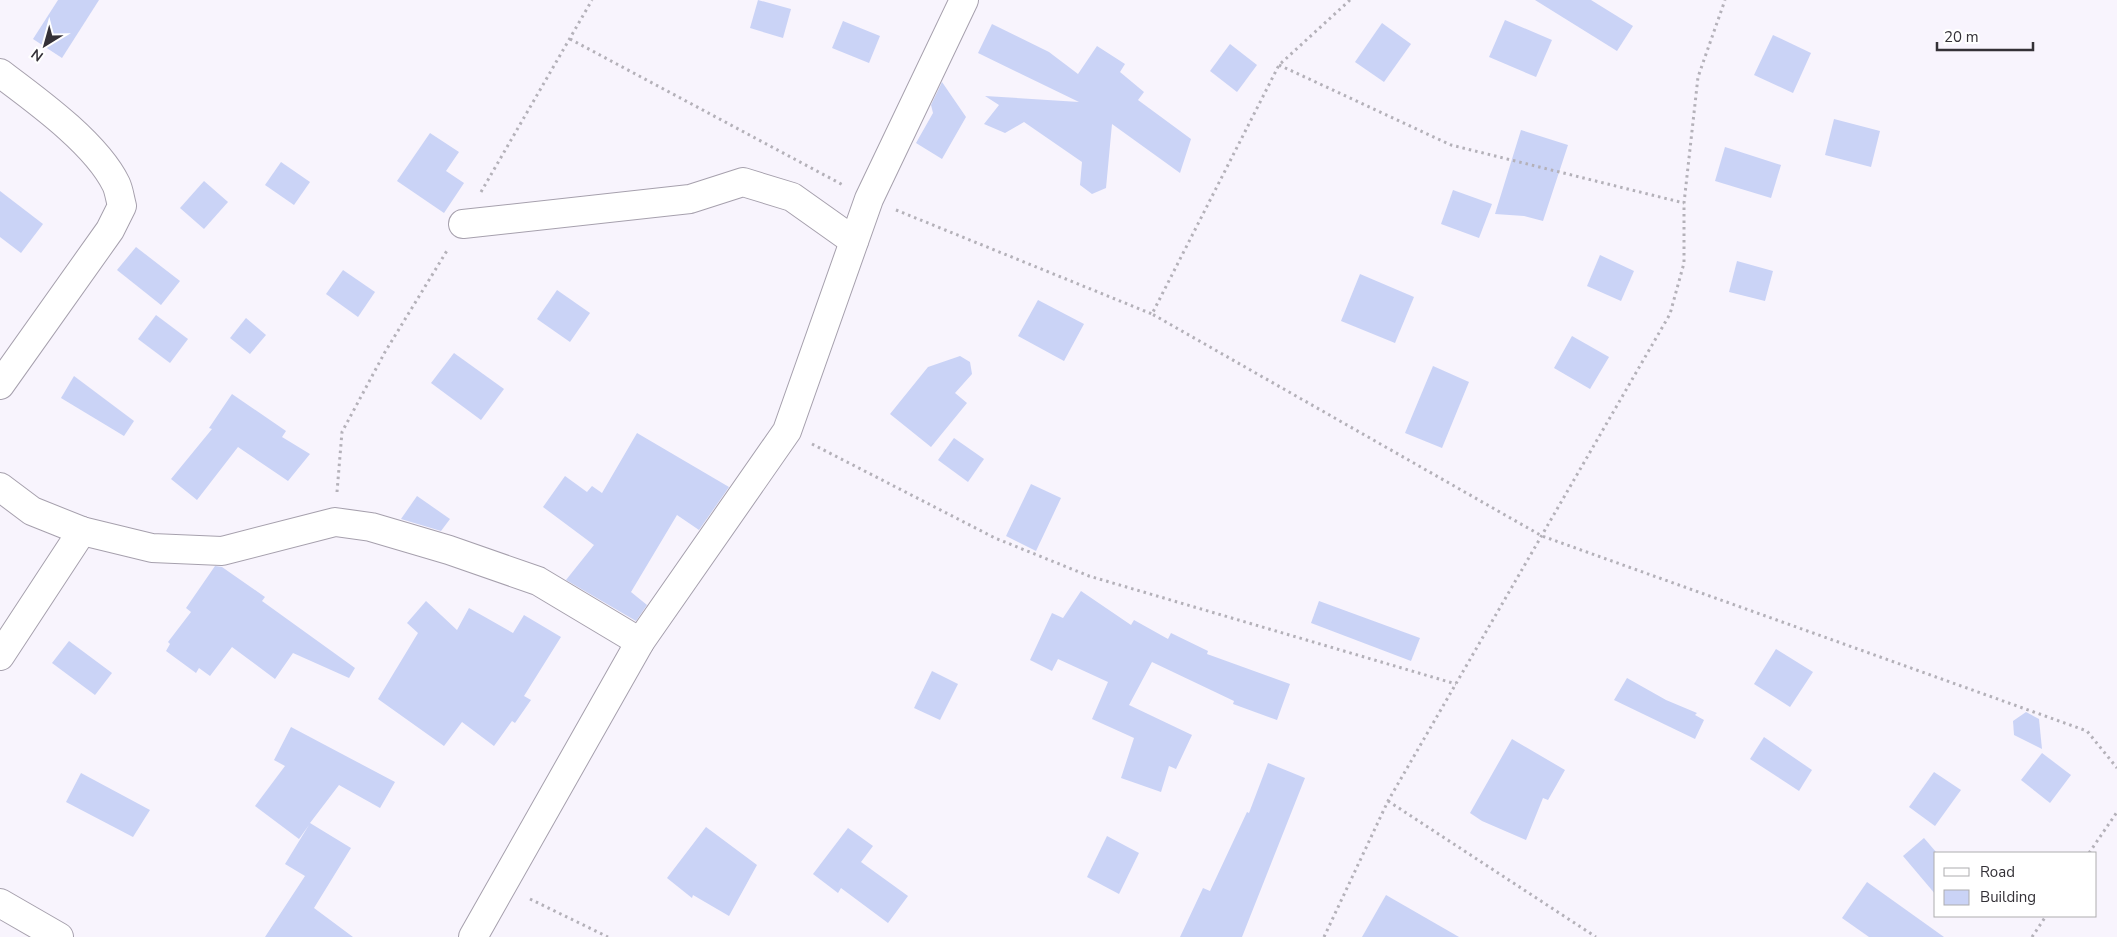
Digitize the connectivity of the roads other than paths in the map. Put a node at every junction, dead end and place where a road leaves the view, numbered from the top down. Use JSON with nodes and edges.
{"nodes":[{"id":1,"x":964,"y":0,"type":"edge"},
{"id":2,"x":0,"y":73,"type":"edge"},
{"id":3,"x":463,"y":224,"type":"road end"},
{"id":4,"x":854,"y":241,"type":"junction"},
{"id":5,"x":0,"y":385,"type":"edge"},
{"id":6,"x":0,"y":487,"type":"edge"},
{"id":7,"x":82,"y":531,"type":"junction"},
{"id":8,"x":640,"y":642,"type":"junction"},
{"id":9,"x":0,"y":656,"type":"edge"},
{"id":10,"x":0,"y":903,"type":"edge"},
{"id":11,"x":59,"y":937,"type":"edge"},
{"id":12,"x":473,"y":937,"type":"edge"}],
"edges":[{"from":1,"to":4,"type":"street"},
{"from":2,"to":5,"type":"street"},
{"from":3,"to":4,"type":"street"},
{"from":4,"to":8,"type":"street"},
{"from":6,"to":7,"type":"street"},
{"from":7,"to":8,"type":"street"},
{"from":7,"to":9,"type":"street"},
{"from":8,"to":12,"type":"street"},
{"from":10,"to":11,"type":"street"}]}
